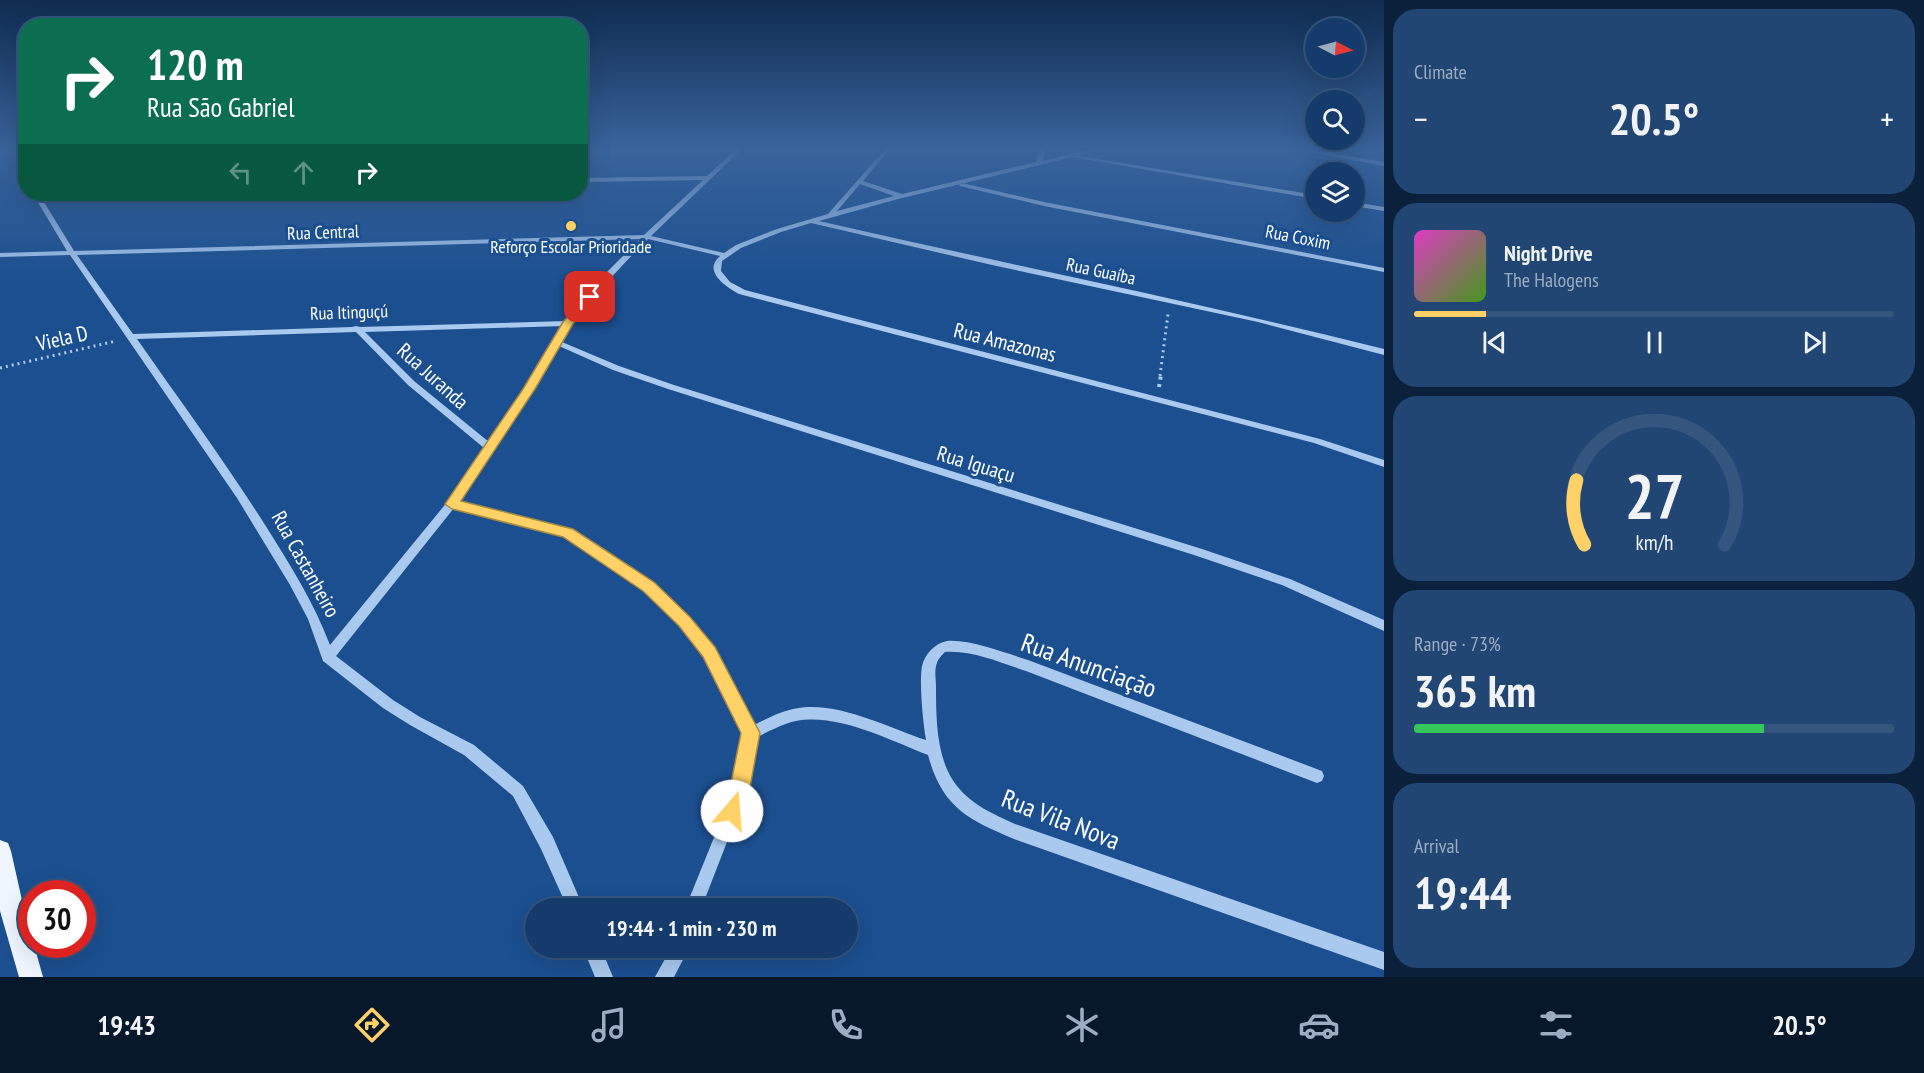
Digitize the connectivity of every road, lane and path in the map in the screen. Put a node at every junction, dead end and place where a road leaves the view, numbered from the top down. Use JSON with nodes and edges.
{"nodes":[{"id":1,"x":690,"y":195,"type":"edge"},
{"id":2,"x":848,"y":195,"type":"edge"},
{"id":3,"x":898,"y":195,"type":"edge"},
{"id":4,"x":909,"y":195,"type":"edge"},
{"id":5,"x":1004,"y":195,"type":"edge"},
{"id":6,"x":902,"y":196,"type":"junction"},
{"id":7,"x":40,"y":201,"type":"edge"},
{"id":8,"x":1365,"y":206,"type":"edge"},
{"id":9,"x":1384,"y":209,"type":"edge"},
{"id":10,"x":830,"y":215,"type":"junction"},
{"id":11,"x":811,"y":220,"type":"junction"},
{"id":12,"x":646,"y":237,"type":"junction"},
{"id":13,"x":72,"y":254,"type":"junction"},
{"id":14,"x":0,"y":255,"type":"edge"},
{"id":15,"x":723,"y":255,"type":"junction"},
{"id":16,"x":1384,"y":270,"type":"edge"},
{"id":17,"x":1170,"y":302,"type":"junction"},
{"id":18,"x":569,"y":322,"type":"junction"},
{"id":19,"x":356,"y":328,"type":"junction"},
{"id":20,"x":131,"y":337,"type":"junction"},
{"id":21,"x":556,"y":342,"type":"junction"},
{"id":22,"x":1384,"y":352,"type":"edge"},
{"id":23,"x":0,"y":368,"type":"edge"},
{"id":24,"x":1158,"y":399,"type":"junction"},
{"id":25,"x":489,"y":447,"type":"junction"},
{"id":26,"x":1384,"y":464,"type":"edge"},
{"id":27,"x":452,"y":504,"type":"junction"},
{"id":28,"x":1384,"y":626,"type":"edge"},
{"id":29,"x":328,"y":657,"type":"junction"},
{"id":30,"x":750,"y":733,"type":"junction"},
{"id":31,"x":934,"y":750,"type":"junction"},
{"id":32,"x":1317,"y":776,"type":"dead end"},
{"id":33,"x":0,"y":851,"type":"edge"},
{"id":34,"x":571,"y":898,"type":"edge"},
{"id":35,"x":697,"y":898,"type":"edge"},
{"id":36,"x":7,"y":923,"type":"edge"},
{"id":37,"x":596,"y":958,"type":"edge"},
{"id":38,"x":674,"y":958,"type":"edge"},
{"id":39,"x":1384,"y":962,"type":"edge"},
{"id":40,"x":31,"y":977,"type":"edge"},
{"id":41,"x":604,"y":977,"type":"edge"},
{"id":42,"x":664,"y":977,"type":"edge"}],
"edges":[{"from":1,"to":12,"type":"street"},
{"from":2,"to":10,"type":"street"},
{"from":3,"to":6,"type":"street"},
{"from":4,"to":6,"type":"street"},
{"from":5,"to":16,"type":"street","name":"Rua Coxim"},
{"from":6,"to":10,"type":"street"},
{"from":7,"to":13,"type":"street","name":"Rua Castanheiro"},
{"from":8,"to":9,"type":"street"},
{"from":10,"to":11,"type":"street"},
{"from":11,"to":15,"type":"street"},
{"from":11,"to":17,"type":"street","name":"Rua Guaíba"},
{"from":12,"to":13,"type":"street","name":"Rua Central"},
{"from":12,"to":15,"type":"street"},
{"from":12,"to":18,"type":"street"},
{"from":13,"to":14,"type":"street","name":"Rua Central"},
{"from":13,"to":20,"type":"street","name":"Rua Castanheiro"},
{"from":15,"to":24,"type":"street","name":"Rua Amazonas"},
{"from":17,"to":22,"type":"street","name":"Rua Guaíba"},
{"from":17,"to":24,"type":"path"},
{"from":18,"to":19,"type":"street","name":"Rua Itinguçú"},
{"from":18,"to":21,"type":"street"},
{"from":19,"to":20,"type":"street","name":"Rua Itinguçú"},
{"from":19,"to":25,"type":"street","name":"Rua Juranda"},
{"from":20,"to":23,"type":"path","name":"Viela D"},
{"from":20,"to":29,"type":"street","name":"Rua Castanheiro"},
{"from":21,"to":25,"type":"street"},
{"from":21,"to":28,"type":"street","name":"Rua Iguaçu"},
{"from":24,"to":26,"type":"street","name":"Rua Amazonas"},
{"from":25,"to":27,"type":"street"},
{"from":27,"to":29,"type":"street"},
{"from":27,"to":30,"type":"street"},
{"from":29,"to":34,"type":"street"},
{"from":30,"to":31,"type":"street"},
{"from":30,"to":35,"type":"street"},
{"from":31,"to":32,"type":"street","name":"Rua Anunciação"},
{"from":31,"to":39,"type":"street","name":"Rua Vila Nova"},
{"from":33,"to":36,"type":"main road"},
{"from":36,"to":40,"type":"main road"},
{"from":37,"to":41,"type":"street"},
{"from":38,"to":42,"type":"street"}]}
